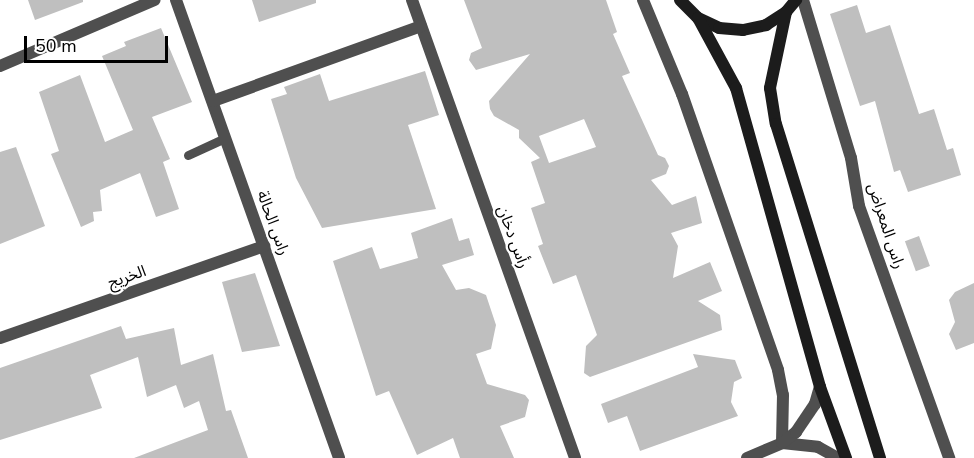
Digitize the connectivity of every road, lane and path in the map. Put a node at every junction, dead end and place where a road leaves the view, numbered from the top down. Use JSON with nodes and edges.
{"nodes":[{"id":1,"x":155,"y":0,"type":"edge"},
{"id":2,"x":176,"y":0,"type":"edge"},
{"id":3,"x":412,"y":0,"type":"edge"},
{"id":4,"x":643,"y":0,"type":"edge"},
{"id":5,"x":680,"y":0,"type":"edge"},
{"id":6,"x":796,"y":0,"type":"edge"},
{"id":7,"x":803,"y":0,"type":"edge"},
{"id":8,"x":786,"y":12,"type":"junction"},
{"id":9,"x":698,"y":18,"type":"junction"},
{"id":10,"x":421,"y":26,"type":"junction"},
{"id":11,"x":0,"y":66,"type":"edge"},
{"id":12,"x":213,"y":101,"type":"junction"},
{"id":13,"x":225,"y":138,"type":"junction"},
{"id":14,"x":188,"y":155,"type":"dead end"},
{"id":15,"x":264,"y":246,"type":"junction"},
{"id":16,"x":0,"y":338,"type":"edge"},
{"id":17,"x":820,"y":387,"type":"junction"},
{"id":18,"x":782,"y":443,"type":"junction"},
{"id":19,"x":339,"y":458,"type":"edge"},
{"id":20,"x":575,"y":458,"type":"edge"},
{"id":21,"x":747,"y":458,"type":"edge"},
{"id":22,"x":838,"y":458,"type":"edge"},
{"id":23,"x":846,"y":458,"type":"edge"},
{"id":24,"x":880,"y":458,"type":"edge"},
{"id":25,"x":949,"y":458,"type":"edge"}],
"edges":[{"from":1,"to":11,"type":"street"},
{"from":2,"to":12,"type":"street","name":"راس الحالة"},
{"from":3,"to":10,"type":"street","name":"رأس دخان"},
{"from":4,"to":18,"type":"street"},
{"from":5,"to":9,"type":"street"},
{"from":6,"to":8,"type":"street"},
{"from":7,"to":25,"type":"street","name":"راس المعراض"},
{"from":8,"to":9,"type":"street"},
{"from":8,"to":24,"type":"street"},
{"from":9,"to":17,"type":"street"},
{"from":10,"to":12,"type":"street"},
{"from":10,"to":20,"type":"street","name":"رأس دخان"},
{"from":12,"to":13,"type":"street","name":"راس الحالة"},
{"from":13,"to":14,"type":"lane"},
{"from":13,"to":15,"type":"street","name":"راس الحالة"},
{"from":15,"to":16,"type":"street","name":"الخريج"},
{"from":15,"to":19,"type":"street","name":"راس الحالة"},
{"from":17,"to":18,"type":"street"},
{"from":17,"to":23,"type":"street"},
{"from":18,"to":21,"type":"street"},
{"from":18,"to":22,"type":"street"}]}
